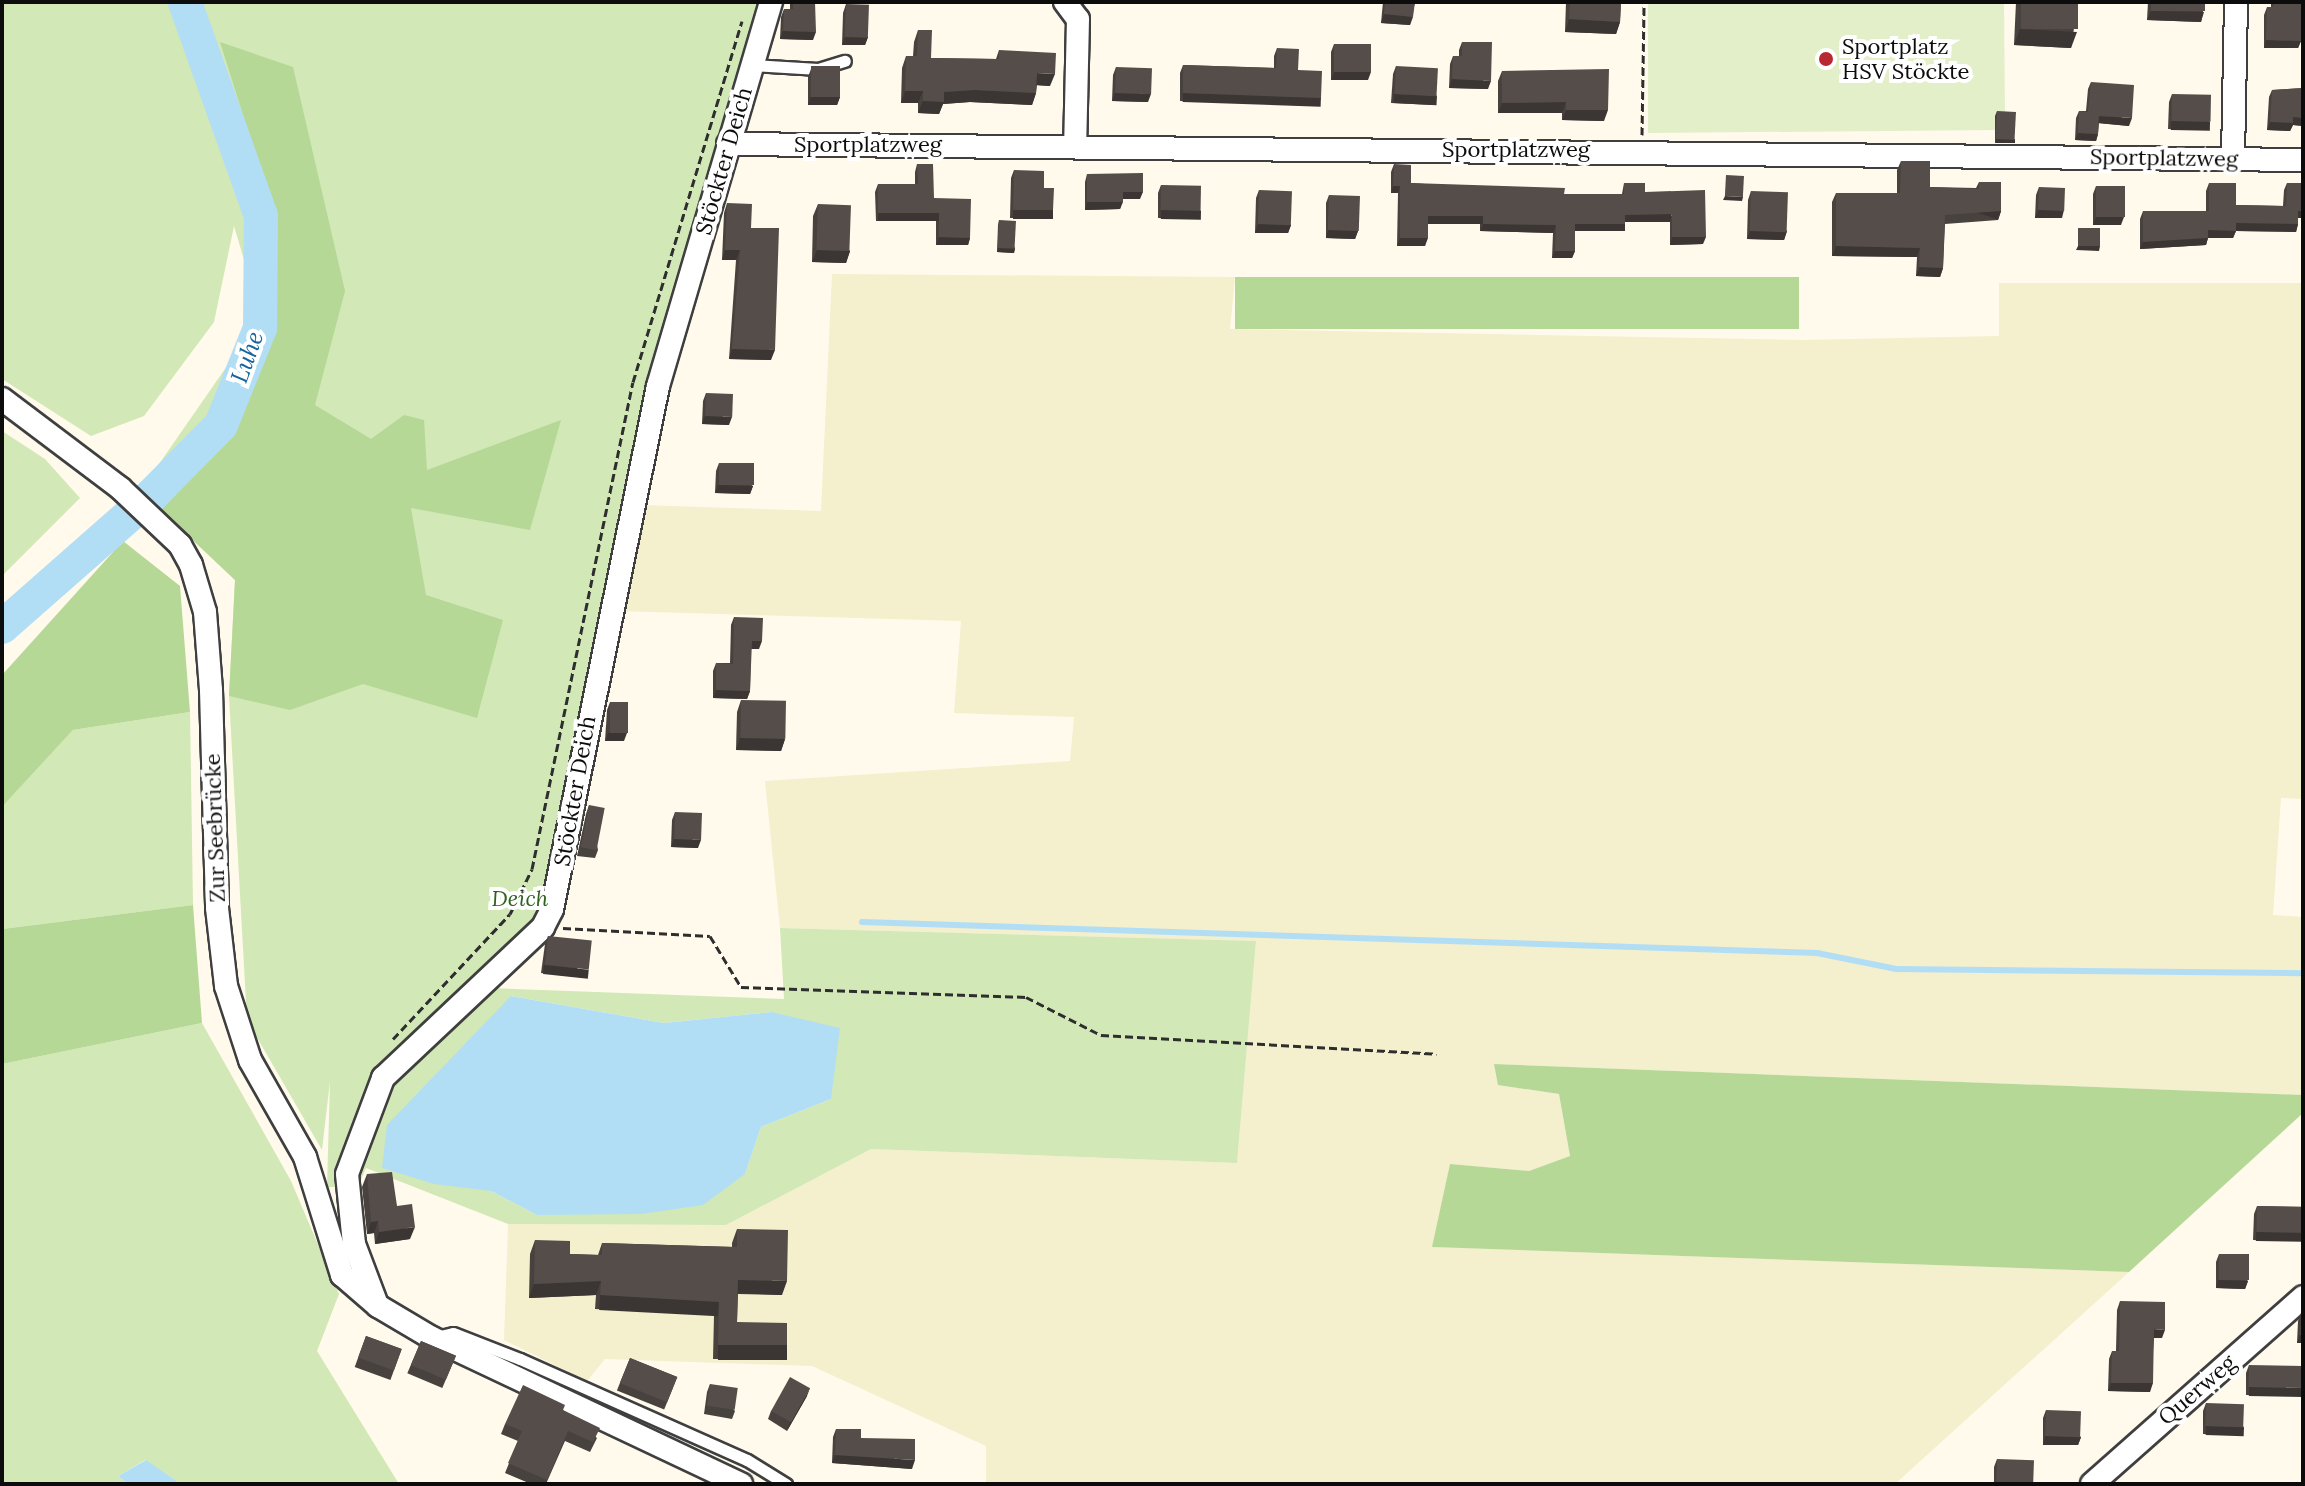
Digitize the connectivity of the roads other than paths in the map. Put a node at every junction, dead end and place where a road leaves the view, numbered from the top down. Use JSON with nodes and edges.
{"nodes":[{"id":1,"x":771,"y":2,"type":"edge"},
{"id":2,"x":1065,"y":2,"type":"edge"},
{"id":3,"x":2236,"y":2,"type":"edge"},
{"id":4,"x":845,"y":61,"type":"dead end"},
{"id":5,"x":752,"y":65,"type":"junction"},
{"id":6,"x":728,"y":144,"type":"junction"},
{"id":7,"x":1075,"y":147,"type":"junction"},
{"id":8,"x":2233,"y":158,"type":"junction"},
{"id":9,"x":2303,"y":160,"type":"edge"},
{"id":10,"x":2,"y":399,"type":"edge"},
{"id":11,"x":2303,"y":1297,"type":"edge"},
{"id":12,"x":378,"y":1306,"type":"junction"},
{"id":13,"x":432,"y":1338,"type":"junction"},
{"id":14,"x":741,"y":1484,"type":"edge"},
{"id":15,"x":786,"y":1484,"type":"edge"},
{"id":16,"x":2092,"y":1484,"type":"edge"}],
"edges":[{"from":1,"to":5,"type":"street","name":"Stöckter Deich"},
{"from":2,"to":7,"type":"street"},
{"from":3,"to":8,"type":"street"},
{"from":4,"to":5,"type":"lane"},
{"from":5,"to":6,"type":"street","name":"Stöckter Deich"},
{"from":6,"to":7,"type":"street","name":"Sportplatzweg"},
{"from":6,"to":12,"type":"street","name":"Stöckter Deich"},
{"from":7,"to":8,"type":"street","name":"Sportplatzweg"},
{"from":8,"to":9,"type":"street","name":"Sportplatzweg"},
{"from":10,"to":12,"type":"street","name":"Zur Seebrücke"},
{"from":11,"to":16,"type":"street","name":"Querweg"},
{"from":12,"to":13,"type":"street"},
{"from":13,"to":14,"type":"street"},
{"from":13,"to":15,"type":"lane"}]}
